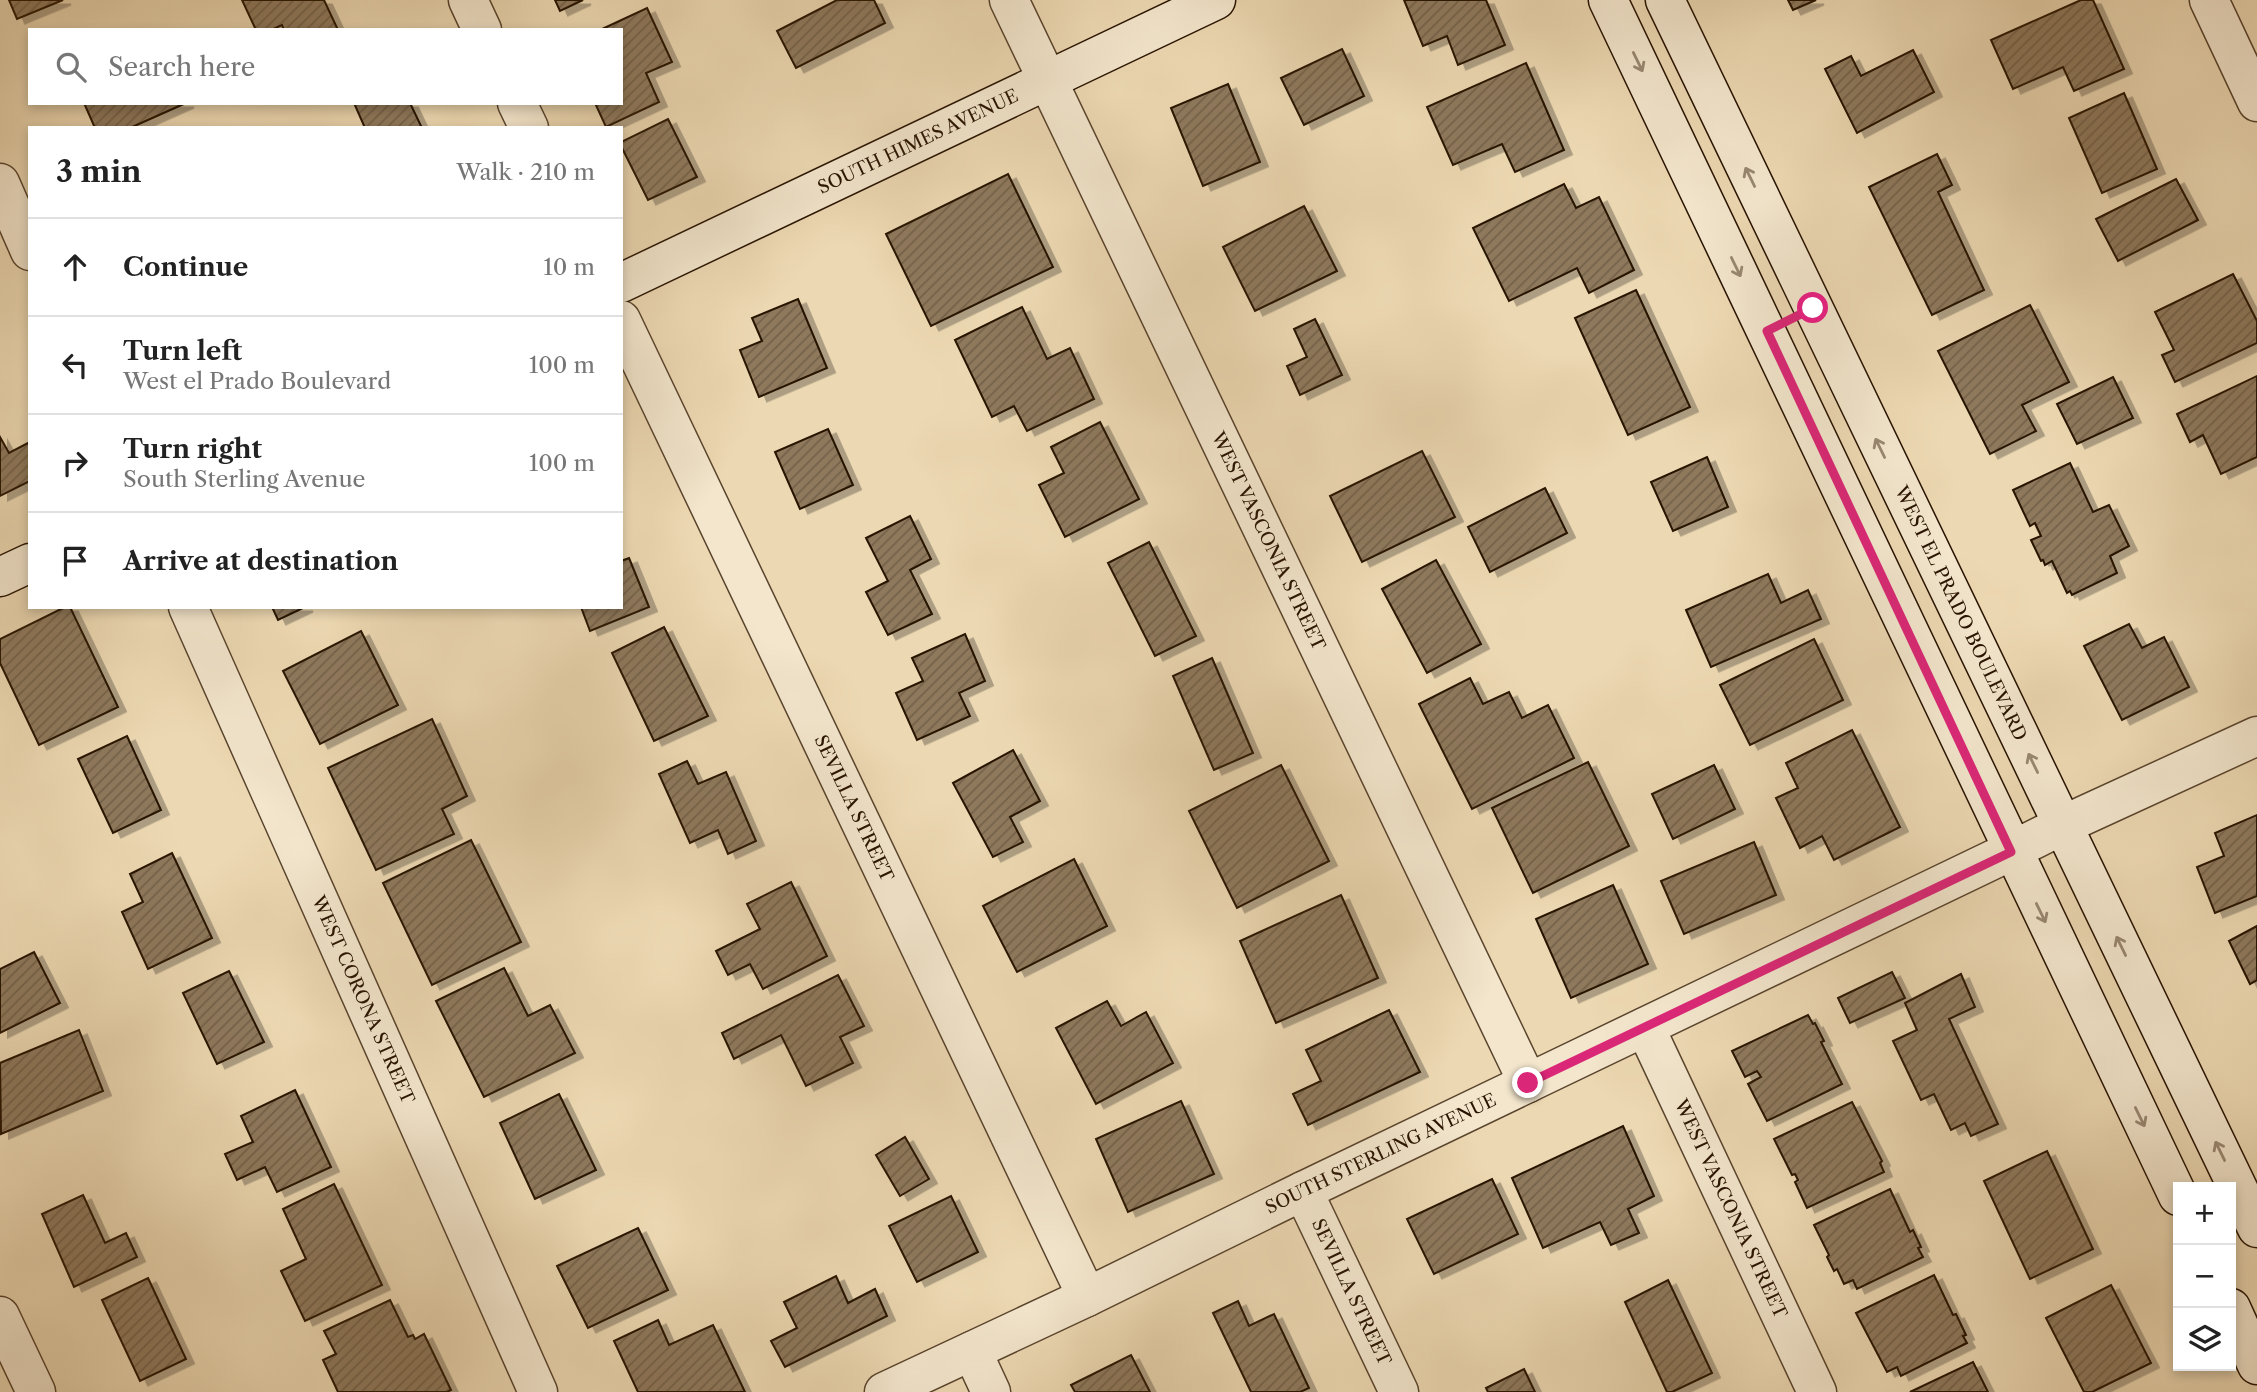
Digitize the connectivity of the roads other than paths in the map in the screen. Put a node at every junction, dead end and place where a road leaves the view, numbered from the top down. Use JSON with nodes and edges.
{"nodes":[{"id":1,"x":467,"y":0,"type":"edge"},
{"id":2,"x":1009,"y":0,"type":"edge"},
{"id":3,"x":1216,"y":0,"type":"edge"},
{"id":4,"x":1608,"y":0,"type":"edge"},
{"id":5,"x":1665,"y":0,"type":"edge"},
{"id":6,"x":2209,"y":0,"type":"edge"},
{"id":7,"x":481,"y":28,"type":"edge"},
{"id":8,"x":1048,"y":80,"type":"junction"},
{"id":9,"x":2257,"y":102,"type":"edge"},
{"id":10,"x":518,"y":105,"type":"edge"},
{"id":11,"x":528,"y":126,"type":"edge"},
{"id":12,"x":0,"y":183,"type":"edge"},
{"id":13,"x":28,"y":246,"type":"edge"},
{"id":14,"x":623,"y":282,"type":"edge"},
{"id":15,"x":1813,"y":308,"type":"junction"},
{"id":16,"x":623,"y":324,"type":"edge"},
{"id":17,"x":1767,"y":331,"type":"junction"},
{"id":18,"x":28,"y":564,"type":"edge"},
{"id":19,"x":0,"y":577,"type":"edge"},
{"id":20,"x":189,"y":609,"type":"edge"},
{"id":21,"x":2257,"y":736,"type":"edge"},
{"id":22,"x":2063,"y":825,"type":"junction"},
{"id":23,"x":2011,"y":852,"type":"junction"},
{"id":24,"x":1644,"y":1027,"type":"junction"},
{"id":25,"x":1528,"y":1083,"type":"junction"},
{"id":26,"x":2173,"y":1186,"type":"edge"},
{"id":27,"x":1303,"y":1191,"type":"junction"},
{"id":28,"x":2246,"y":1221,"type":"edge"},
{"id":29,"x":1087,"y":1297,"type":"junction"},
{"id":30,"x":0,"y":1316,"type":"edge"},
{"id":31,"x":2236,"y":1319,"type":"edge"},
{"id":32,"x":972,"y":1351,"type":"junction"},
{"id":33,"x":2257,"y":1365,"type":"edge"},
{"id":34,"x":36,"y":1392,"type":"edge"},
{"id":35,"x":538,"y":1392,"type":"edge"},
{"id":36,"x":884,"y":1392,"type":"edge"},
{"id":37,"x":991,"y":1392,"type":"edge"},
{"id":38,"x":1399,"y":1392,"type":"edge"},
{"id":39,"x":1817,"y":1392,"type":"edge"}],
"edges":[{"from":1,"to":7,"type":"street"},
{"from":2,"to":8,"type":"street","name":"WEST VASCONIA STREET"},
{"from":3,"to":8,"type":"street","name":"SOUTH HIMES AVENUE"},
{"from":4,"to":17,"type":"street","one_way":true},
{"from":15,"to":5,"type":"street","name":"WEST EL PRADO BOULEVARD","one_way":true},
{"from":6,"to":9,"type":"street"},
{"from":8,"to":14,"type":"street","name":"SOUTH HIMES AVENUE"},
{"from":8,"to":25,"type":"street","name":"WEST VASCONIA STREET"},
{"from":10,"to":11,"type":"street"},
{"from":12,"to":13,"type":"street"},
{"from":15,"to":17,"type":"street"},
{"from":22,"to":15,"type":"street","name":"WEST EL PRADO BOULEVARD","one_way":true},
{"from":16,"to":29,"type":"street","name":"SEVILLA STREET"},
{"from":17,"to":23,"type":"street"},
{"from":18,"to":19,"type":"street"},
{"from":20,"to":35,"type":"street","name":"WEST CORONA STREET"},
{"from":21,"to":22,"type":"street","name":"SOUTH STERLING AVENUE"},
{"from":22,"to":23,"type":"street","name":"SOUTH STERLING AVENUE"},
{"from":28,"to":22,"type":"street","name":"WEST EL PRADO BOULEVARD","one_way":true},
{"from":23,"to":24,"type":"street","name":"SOUTH STERLING AVENUE"},
{"from":23,"to":26,"type":"street","one_way":true},
{"from":24,"to":25,"type":"street","name":"SOUTH STERLING AVENUE"},
{"from":24,"to":39,"type":"street","name":"WEST VASCONIA STREET"},
{"from":25,"to":27,"type":"street","name":"SOUTH STERLING AVENUE"},
{"from":27,"to":29,"type":"street","name":"SOUTH STERLING AVENUE"},
{"from":27,"to":38,"type":"street","name":"SEVILLA STREET"},
{"from":29,"to":32,"type":"street","name":"SOUTH STERLING AVENUE"},
{"from":30,"to":34,"type":"street"},
{"from":31,"to":33,"type":"street"},
{"from":32,"to":36,"type":"street","name":"SOUTH STERLING AVENUE"},
{"from":32,"to":37,"type":"street"}]}
